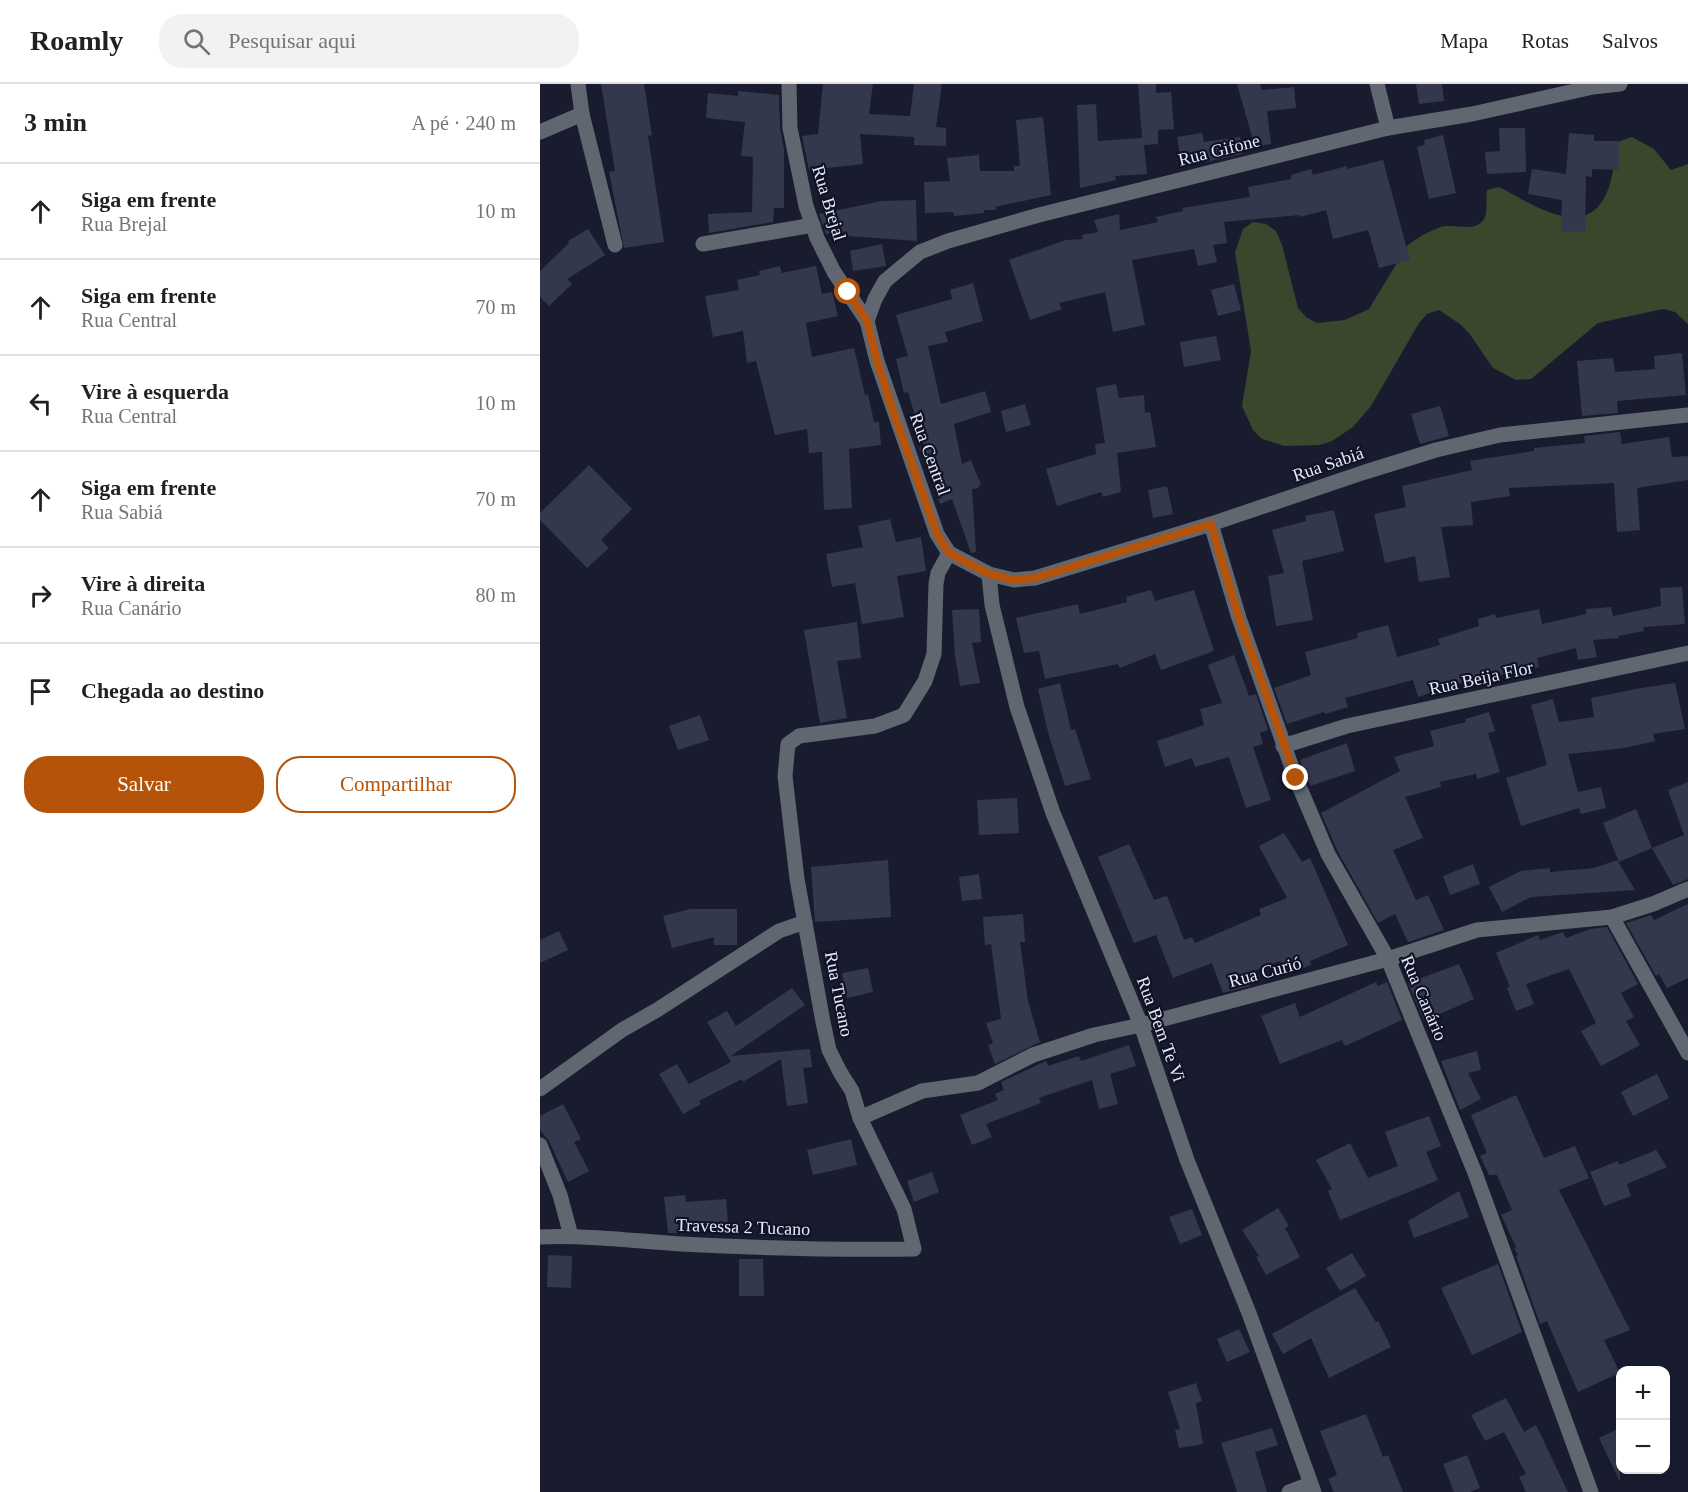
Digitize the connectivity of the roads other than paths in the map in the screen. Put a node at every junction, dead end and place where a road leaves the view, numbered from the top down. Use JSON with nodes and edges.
{"nodes":[{"id":1,"x":578,"y":84,"type":"edge"},
{"id":2,"x":789,"y":84,"type":"edge"},
{"id":3,"x":1377,"y":84,"type":"edge"},
{"id":4,"x":1620,"y":84,"type":"edge"},
{"id":5,"x":582,"y":114,"type":"junction"},
{"id":6,"x":1388,"y":128,"type":"junction"},
{"id":7,"x":540,"y":132,"type":"edge"},
{"id":8,"x":813,"y":225,"type":"junction"},
{"id":9,"x":703,"y":244,"type":"dead end"},
{"id":10,"x":615,"y":245,"type":"dead end"},
{"id":11,"x":867,"y":321,"type":"junction"},
{"id":12,"x":1688,"y":415,"type":"edge"},
{"id":13,"x":1211,"y":524,"type":"junction"},
{"id":14,"x":949,"y":553,"type":"junction"},
{"id":15,"x":989,"y":574,"type":"junction"},
{"id":16,"x":1688,"y":653,"type":"edge"},
{"id":17,"x":1283,"y":746,"type":"junction"},
{"id":18,"x":1688,"y":889,"type":"edge"},
{"id":19,"x":1612,"y":917,"type":"junction"},
{"id":20,"x":805,"y":922,"type":"junction"},
{"id":21,"x":1388,"y":959,"type":"junction"},
{"id":22,"x":1141,"y":1025,"type":"junction"},
{"id":23,"x":1688,"y":1053,"type":"edge"},
{"id":24,"x":540,"y":1089,"type":"edge"},
{"id":25,"x":860,"y":1118,"type":"junction"},
{"id":26,"x":540,"y":1145,"type":"edge"},
{"id":27,"x":571,"y":1236,"type":"junction"},
{"id":28,"x":540,"y":1237,"type":"edge"},
{"id":29,"x":914,"y":1249,"type":"joint"},
{"id":30,"x":1312,"y":1488,"type":"edge"},
{"id":31,"x":1289,"y":1492,"type":"edge"},
{"id":32,"x":1591,"y":1492,"type":"edge"}],
"edges":[{"from":1,"to":5,"type":"street"},
{"from":2,"to":8,"type":"street","name":"Rua Brejal"},
{"from":3,"to":6,"type":"street"},
{"from":4,"to":6,"type":"street","name":"Rua Gifone"},
{"from":5,"to":7,"type":"street"},
{"from":5,"to":10,"type":"street"},
{"from":6,"to":11,"type":"street","name":"Rua Gifone"},
{"from":8,"to":9,"type":"street"},
{"from":8,"to":11,"type":"street","name":"Rua Brejal"},
{"from":11,"to":14,"type":"street","name":"Rua Central"},
{"from":12,"to":13,"type":"street","name":"Rua Sabiá"},
{"from":13,"to":15,"type":"street","name":"Rua Sabiá"},
{"from":13,"to":17,"type":"street","name":"Rua Canário"},
{"from":14,"to":15,"type":"street"},
{"from":14,"to":20,"type":"street","name":"Rua Tucano"},
{"from":15,"to":22,"type":"street","name":"Rua Bem Te Vi"},
{"from":16,"to":17,"type":"street","name":"Rua Beija Flor"},
{"from":17,"to":21,"type":"street","name":"Rua Canário"},
{"from":18,"to":19,"type":"street","name":"Rua Curió"},
{"from":19,"to":21,"type":"street","name":"Rua Curió"},
{"from":19,"to":23,"type":"street"},
{"from":20,"to":24,"type":"street"},
{"from":20,"to":25,"type":"street","name":"Rua Tucano"},
{"from":21,"to":22,"type":"street","name":"Rua Curió"},
{"from":21,"to":32,"type":"street","name":"Rua Canário"},
{"from":22,"to":25,"type":"street","name":"Rua Curió"},
{"from":22,"to":30,"type":"street","name":"Rua Bem Te Vi"},
{"from":25,"to":29,"type":"street","name":"Rua Tucano"},
{"from":26,"to":27,"type":"street"},
{"from":27,"to":28,"type":"street","name":"Travessa 2 Tucano"},
{"from":27,"to":29,"type":"street","name":"Travessa 2 Tucano"},
{"from":30,"to":31,"type":"street"}]}
